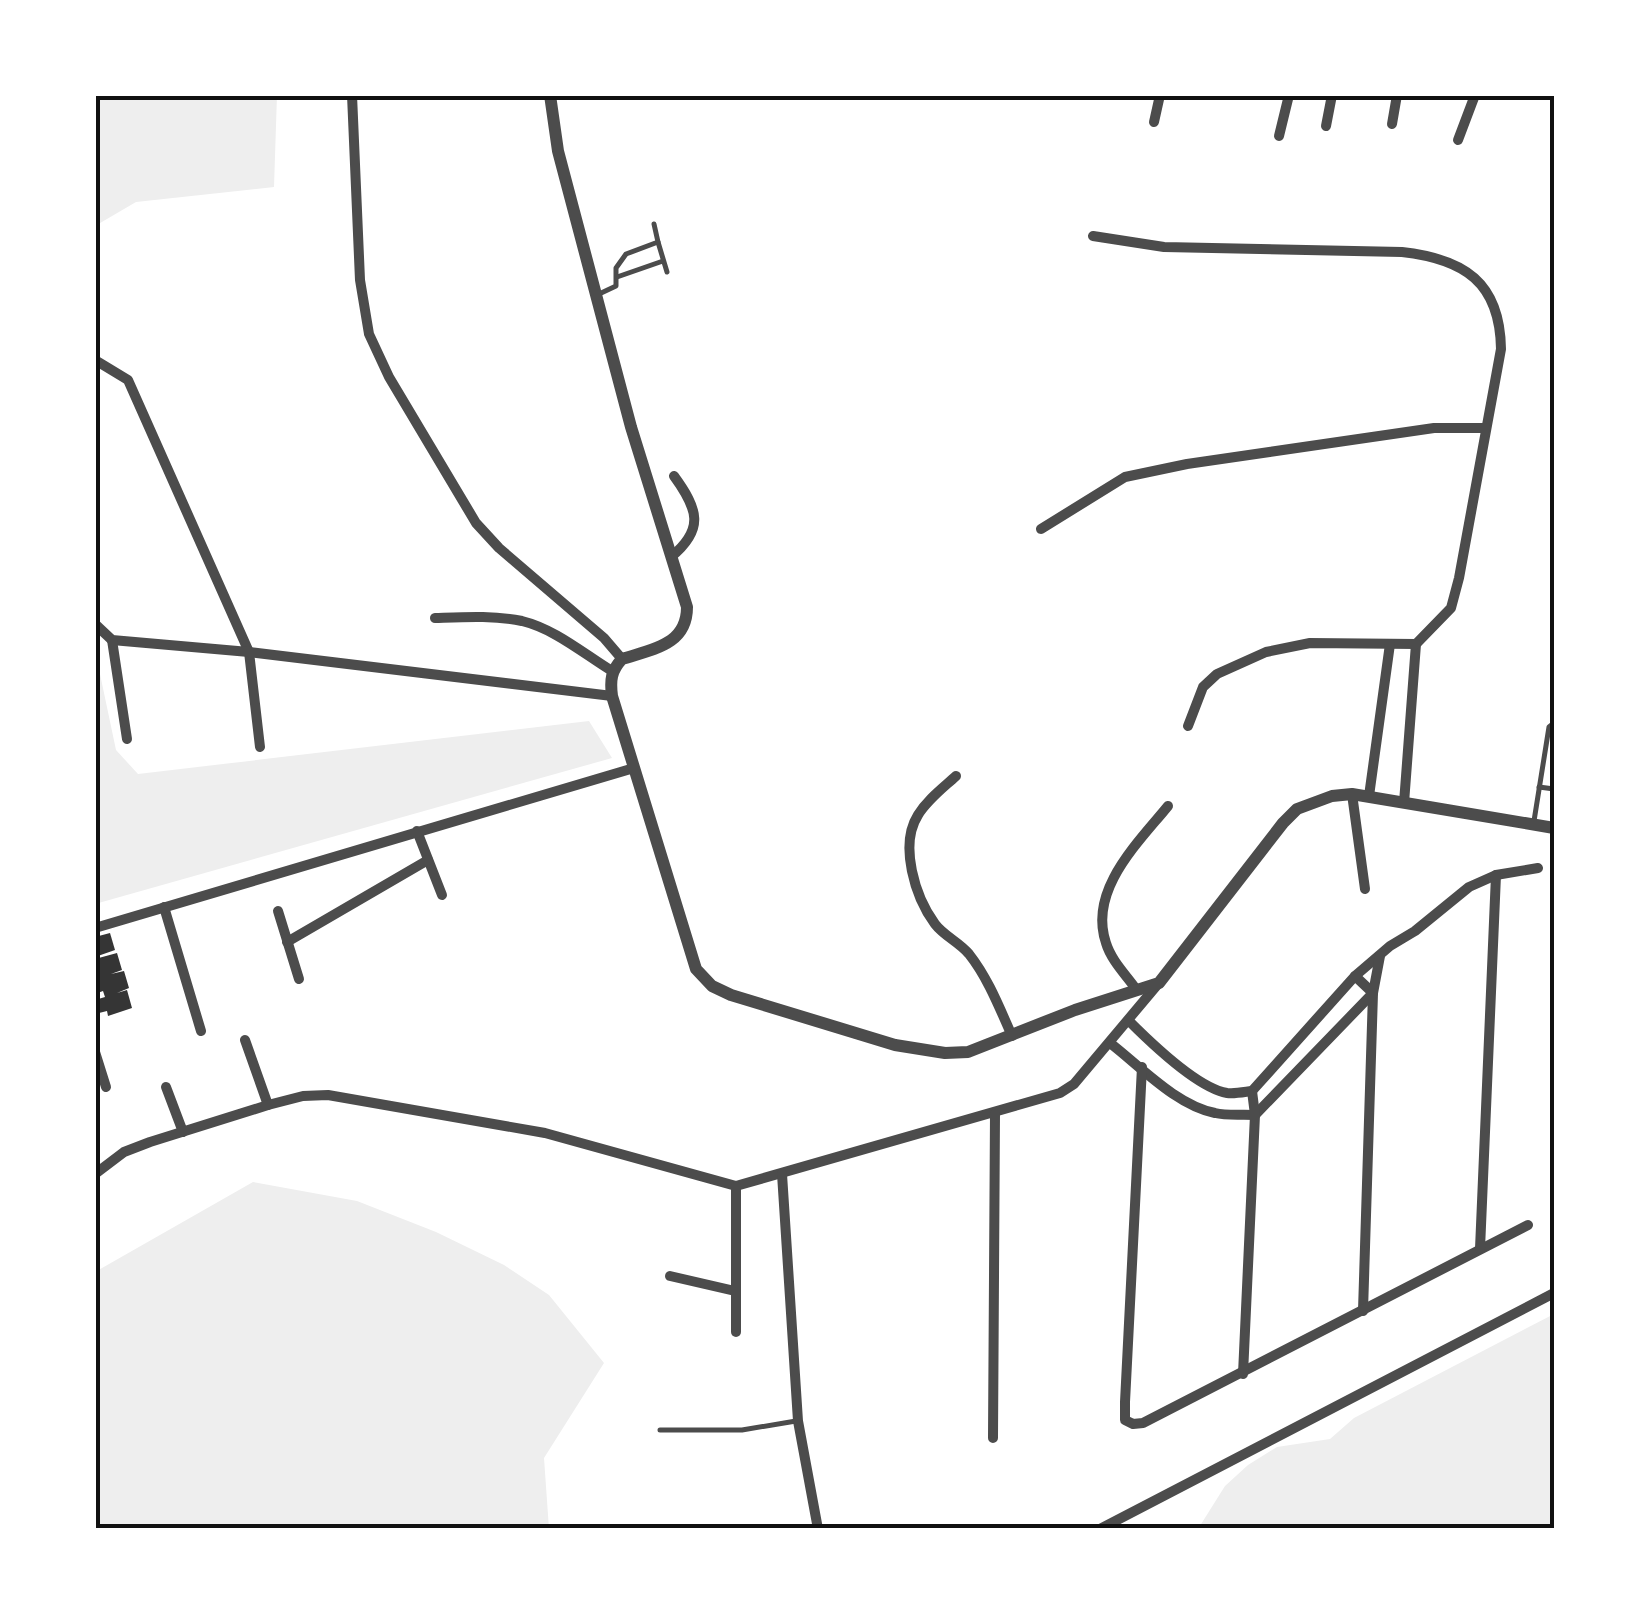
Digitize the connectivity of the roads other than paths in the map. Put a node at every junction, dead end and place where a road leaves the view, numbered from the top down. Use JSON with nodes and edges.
{"nodes":[{"id":1,"x":352,"y":95,"type":"edge"},
{"id":2,"x":550,"y":95,"type":"edge"},
{"id":3,"x":1160,"y":95,"type":"edge"},
{"id":4,"x":1289,"y":95,"type":"edge"},
{"id":5,"x":1332,"y":95,"type":"edge"},
{"id":6,"x":1398,"y":95,"type":"edge"},
{"id":7,"x":1475,"y":95,"type":"edge"},
{"id":8,"x":1154,"y":122,"type":"dead end"},
{"id":9,"x":1392,"y":124,"type":"dead end"},
{"id":10,"x":1326,"y":126,"type":"dead end"},
{"id":11,"x":1279,"y":136,"type":"dead end"},
{"id":12,"x":1458,"y":140,"type":"dead end"},
{"id":13,"x":654,"y":224,"type":"dead end"},
{"id":14,"x":1092,"y":236,"type":"dead end"},
{"id":15,"x":658,"y":242,"type":"junction"},
{"id":16,"x":664,"y":261,"type":"junction"},
{"id":17,"x":666,"y":272,"type":"dead end"},
{"id":18,"x":616,"y":277,"type":"junction"},
{"id":19,"x":596,"y":294,"type":"junction"},
{"id":20,"x":95,"y":360,"type":"edge"},
{"id":21,"x":1486,"y":428,"type":"junction"},
{"id":22,"x":674,"y":476,"type":"dead end"},
{"id":23,"x":1041,"y":529,"type":"dead end"},
{"id":24,"x":671,"y":556,"type":"junction"},
{"id":25,"x":435,"y":618,"type":"dead end"},
{"id":26,"x":95,"y":624,"type":"edge"},
{"id":27,"x":112,"y":640,"type":"junction"},
{"id":28,"x":1390,"y":644,"type":"junction"},
{"id":29,"x":1416,"y":644,"type":"junction"},
{"id":30,"x":249,"y":652,"type":"junction"},
{"id":31,"x":622,"y":659,"type":"junction"},
{"id":32,"x":612,"y":672,"type":"junction"},
{"id":33,"x":612,"y":696,"type":"junction"},
{"id":34,"x":1554,"y":722,"type":"edge"},
{"id":35,"x":1188,"y":726,"type":"dead end"},
{"id":36,"x":127,"y":740,"type":"dead end"},
{"id":37,"x":260,"y":747,"type":"dead end"},
{"id":38,"x":634,"y":768,"type":"junction"},
{"id":39,"x":956,"y":776,"type":"dead end"},
{"id":40,"x":1539,"y":787,"type":"junction"},
{"id":41,"x":1554,"y":789,"type":"edge"},
{"id":42,"x":1352,"y":794,"type":"junction"},
{"id":43,"x":1369,"y":796,"type":"junction"},
{"id":44,"x":1404,"y":803,"type":"junction"},
{"id":45,"x":1168,"y":806,"type":"dead end"},
{"id":46,"x":1533,"y":825,"type":"junction"},
{"id":47,"x":1554,"y":828,"type":"edge"},
{"id":48,"x":417,"y":831,"type":"junction"},
{"id":49,"x":428,"y":860,"type":"junction"},
{"id":50,"x":1538,"y":868,"type":"dead end"},
{"id":51,"x":1496,"y":874,"type":"junction"},
{"id":52,"x":1365,"y":890,"type":"dead end"},
{"id":53,"x":442,"y":896,"type":"dead end"},
{"id":54,"x":164,"y":907,"type":"junction"},
{"id":55,"x":278,"y":911,"type":"dead end"},
{"id":56,"x":95,"y":928,"type":"edge"},
{"id":57,"x":288,"y":942,"type":"junction"},
{"id":58,"x":1380,"y":956,"type":"junction"},
{"id":59,"x":1356,"y":976,"type":"junction"},
{"id":60,"x":299,"y":978,"type":"dead end"},
{"id":61,"x":1159,"y":983,"type":"junction"},
{"id":62,"x":1136,"y":989,"type":"junction"},
{"id":63,"x":1373,"y":993,"type":"junction"},
{"id":64,"x":1129,"y":1021,"type":"junction"},
{"id":65,"x":201,"y":1031,"type":"dead end"},
{"id":66,"x":1012,"y":1036,"type":"junction"},
{"id":67,"x":246,"y":1040,"type":"dead end"},
{"id":68,"x":1110,"y":1044,"type":"junction"},
{"id":69,"x":95,"y":1052,"type":"edge"},
{"id":70,"x":1142,"y":1067,"type":"junction"},
{"id":71,"x":106,"y":1087,"type":"dead end"},
{"id":72,"x":166,"y":1087,"type":"dead end"},
{"id":73,"x":1252,"y":1092,"type":"junction"},
{"id":74,"x":268,"y":1105,"type":"junction"},
{"id":75,"x":994,"y":1114,"type":"junction"},
{"id":76,"x":1255,"y":1115,"type":"junction"},
{"id":77,"x":183,"y":1132,"type":"junction"},
{"id":78,"x":96,"y":1172,"type":"edge"},
{"id":79,"x":782,"y":1174,"type":"junction"},
{"id":80,"x":736,"y":1186,"type":"junction"},
{"id":81,"x":1528,"y":1225,"type":"dead end"},
{"id":82,"x":1480,"y":1249,"type":"junction"},
{"id":83,"x":670,"y":1276,"type":"dead end"},
{"id":84,"x":735,"y":1292,"type":"junction"},
{"id":85,"x":1554,"y":1293,"type":"edge"},
{"id":86,"x":1363,"y":1312,"type":"junction"},
{"id":87,"x":736,"y":1332,"type":"dead end"},
{"id":88,"x":1242,"y":1374,"type":"junction"},
{"id":89,"x":798,"y":1421,"type":"junction"},
{"id":90,"x":660,"y":1430,"type":"dead end"},
{"id":91,"x":992,"y":1438,"type":"dead end"},
{"id":92,"x":818,"y":1529,"type":"edge"},
{"id":93,"x":1100,"y":1529,"type":"edge"}],
"edges":[{"from":1,"to":31,"type":"street"},
{"from":2,"to":19,"type":"street"},
{"from":3,"to":8,"type":"street"},
{"from":4,"to":11,"type":"street"},
{"from":5,"to":10,"type":"street"},
{"from":6,"to":9,"type":"street"},
{"from":7,"to":12,"type":"street"},
{"from":13,"to":15,"type":"lane"},
{"from":14,"to":21,"type":"street"},
{"from":15,"to":16,"type":"lane"},
{"from":15,"to":18,"type":"lane"},
{"from":16,"to":17,"type":"lane"},
{"from":16,"to":18,"type":"lane"},
{"from":18,"to":19,"type":"lane"},
{"from":19,"to":24,"type":"street"},
{"from":20,"to":30,"type":"street"},
{"from":21,"to":23,"type":"street"},
{"from":21,"to":29,"type":"street"},
{"from":22,"to":24,"type":"street"},
{"from":24,"to":31,"type":"street"},
{"from":25,"to":32,"type":"street"},
{"from":26,"to":27,"type":"street"},
{"from":27,"to":30,"type":"street"},
{"from":27,"to":36,"type":"street"},
{"from":28,"to":29,"type":"street"},
{"from":28,"to":35,"type":"street"},
{"from":28,"to":43,"type":"street"},
{"from":29,"to":44,"type":"street"},
{"from":30,"to":33,"type":"street"},
{"from":30,"to":37,"type":"street"},
{"from":31,"to":32,"type":"street"},
{"from":32,"to":33,"type":"street"},
{"from":33,"to":38,"type":"street"},
{"from":34,"to":40,"type":"lane"},
{"from":38,"to":48,"type":"street"},
{"from":38,"to":66,"type":"street"},
{"from":39,"to":66,"type":"street"},
{"from":40,"to":41,"type":"lane"},
{"from":40,"to":46,"type":"lane"},
{"from":42,"to":43,"type":"street"},
{"from":42,"to":52,"type":"street"},
{"from":42,"to":61,"type":"street"},
{"from":43,"to":44,"type":"street"},
{"from":44,"to":46,"type":"street"},
{"from":45,"to":62,"type":"street"},
{"from":46,"to":47,"type":"street"},
{"from":48,"to":49,"type":"street"},
{"from":48,"to":54,"type":"street"},
{"from":49,"to":53,"type":"street"},
{"from":49,"to":57,"type":"street"},
{"from":50,"to":51,"type":"street"},
{"from":51,"to":58,"type":"street"},
{"from":51,"to":82,"type":"street"},
{"from":54,"to":56,"type":"street"},
{"from":54,"to":65,"type":"street"},
{"from":55,"to":57,"type":"street"},
{"from":57,"to":60,"type":"street"},
{"from":58,"to":59,"type":"street"},
{"from":58,"to":63,"type":"street"},
{"from":59,"to":63,"type":"street"},
{"from":59,"to":73,"type":"street"},
{"from":61,"to":62,"type":"street"},
{"from":61,"to":64,"type":"street"},
{"from":62,"to":66,"type":"street"},
{"from":63,"to":76,"type":"street"},
{"from":63,"to":86,"type":"street"},
{"from":64,"to":68,"type":"street"},
{"from":64,"to":73,"type":"street"},
{"from":67,"to":74,"type":"street"},
{"from":68,"to":70,"type":"street"},
{"from":68,"to":75,"type":"street"},
{"from":69,"to":71,"type":"street"},
{"from":70,"to":76,"type":"street"},
{"from":70,"to":88,"type":"street"},
{"from":72,"to":77,"type":"street"},
{"from":73,"to":76,"type":"street"},
{"from":74,"to":77,"type":"street"},
{"from":74,"to":80,"type":"street"},
{"from":75,"to":79,"type":"street"},
{"from":75,"to":91,"type":"street"},
{"from":76,"to":88,"type":"street"},
{"from":77,"to":78,"type":"street"},
{"from":79,"to":80,"type":"street"},
{"from":79,"to":89,"type":"street"},
{"from":80,"to":84,"type":"street"},
{"from":81,"to":82,"type":"street"},
{"from":82,"to":86,"type":"street"},
{"from":83,"to":84,"type":"street"},
{"from":84,"to":87,"type":"street"},
{"from":85,"to":93,"type":"street"},
{"from":86,"to":88,"type":"street"},
{"from":89,"to":90,"type":"lane"},
{"from":89,"to":92,"type":"street"}]}
